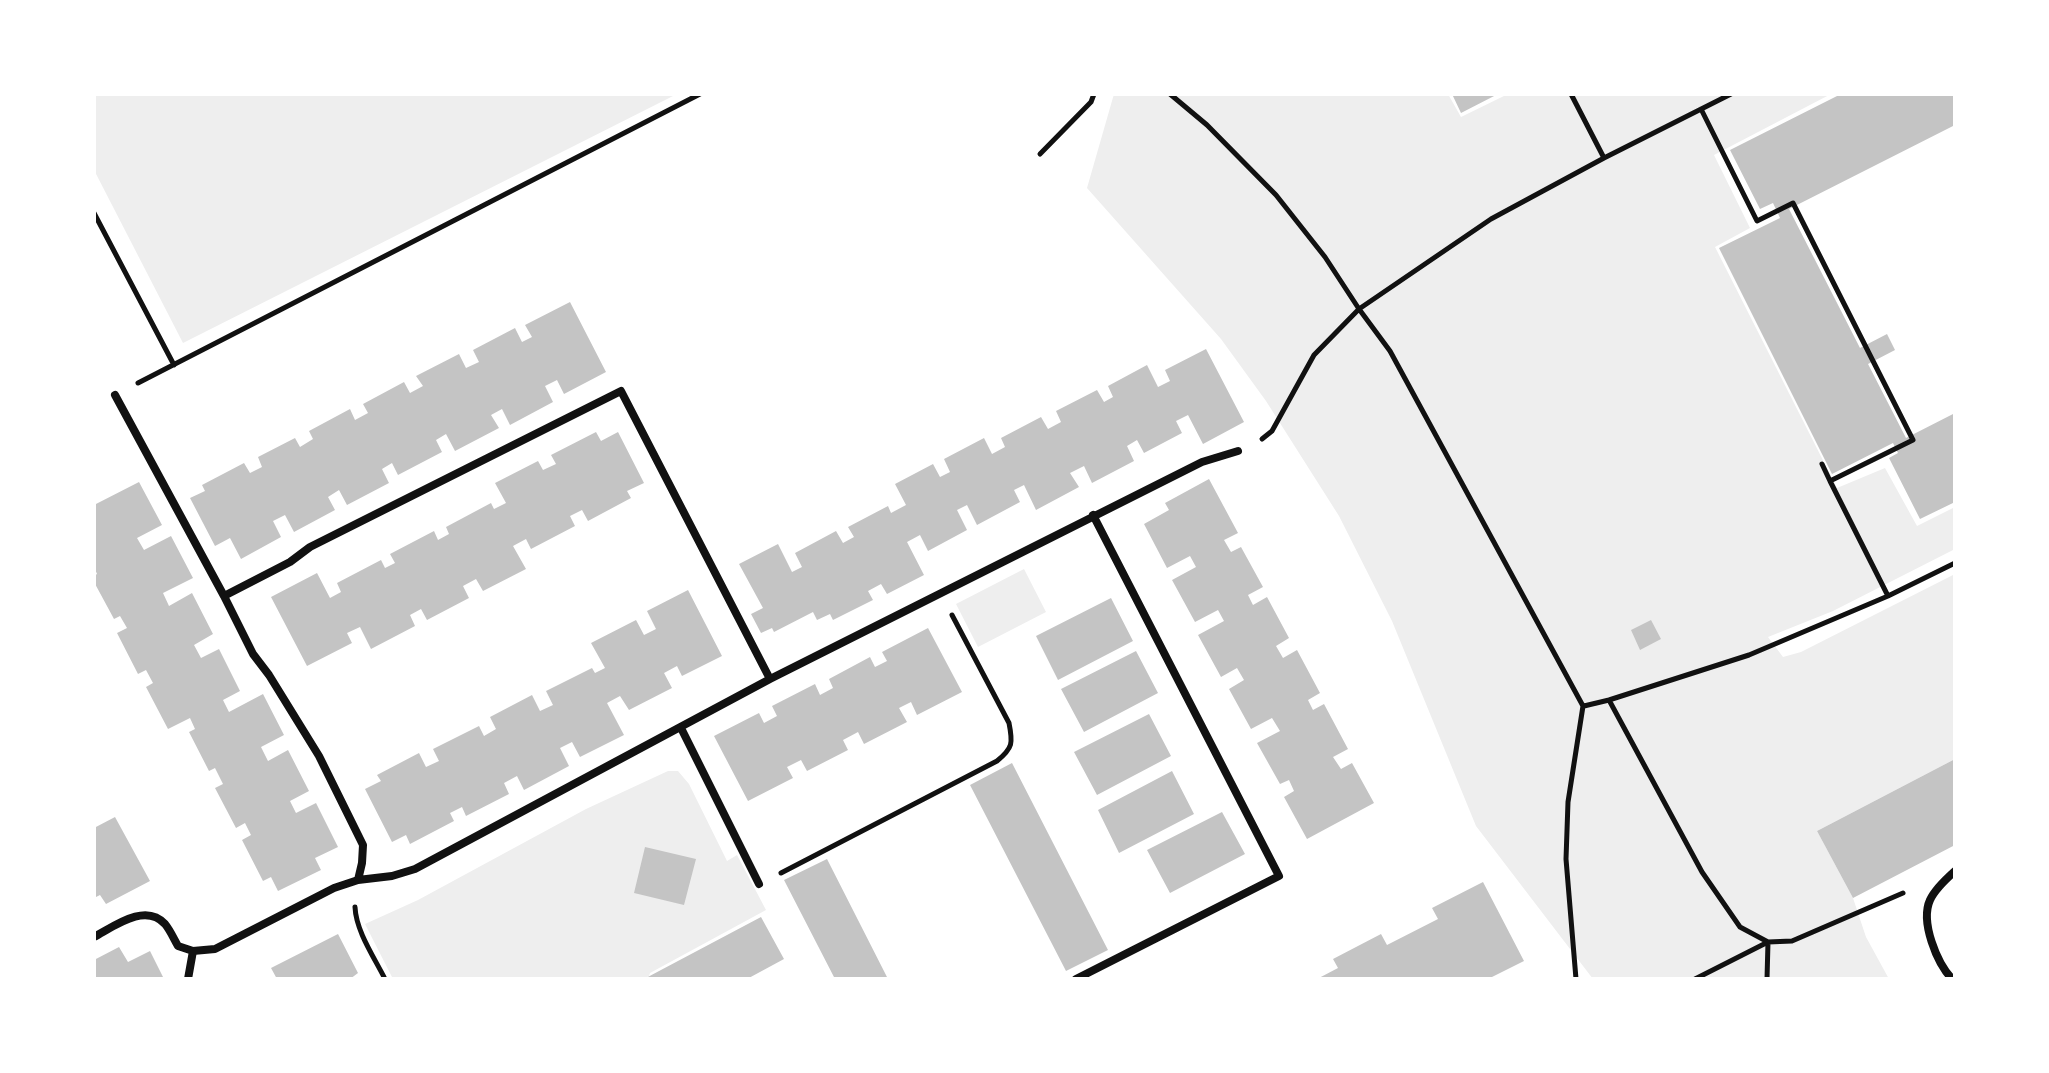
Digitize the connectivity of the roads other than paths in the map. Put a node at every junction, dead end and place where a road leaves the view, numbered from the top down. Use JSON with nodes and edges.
{"nodes":[{"id":1,"x":115,"y":395,"type":"road end"},
{"id":2,"x":1238,"y":451,"type":"road end"},
{"id":3,"x":1093,"y":515,"type":"junction"},
{"id":4,"x":224,"y":596,"type":"junction"},
{"id":5,"x":770,"y":679,"type":"junction"},
{"id":6,"x":681,"y":728,"type":"junction"},
{"id":7,"x":1955,"y":871,"type":"edge"},
{"id":8,"x":358,"y":880,"type":"junction"},
{"id":9,"x":759,"y":884,"type":"road end"},
{"id":10,"x":94,"y":937,"type":"edge"},
{"id":11,"x":193,"y":951,"type":"junction"},
{"id":12,"x":188,"y":979,"type":"edge"},
{"id":13,"x":1076,"y":979,"type":"edge"},
{"id":14,"x":1952,"y":979,"type":"edge"}],
"edges":[{"from":1,"to":4,"type":"street"},
{"from":2,"to":3,"type":"street"},
{"from":3,"to":5,"type":"street"},
{"from":3,"to":13,"type":"street"},
{"from":4,"to":5,"type":"street"},
{"from":4,"to":8,"type":"street"},
{"from":5,"to":6,"type":"street"},
{"from":6,"to":8,"type":"street"},
{"from":6,"to":9,"type":"street"},
{"from":7,"to":14,"type":"street"},
{"from":8,"to":11,"type":"street"},
{"from":10,"to":11,"type":"street"},
{"from":11,"to":12,"type":"street"}]}
